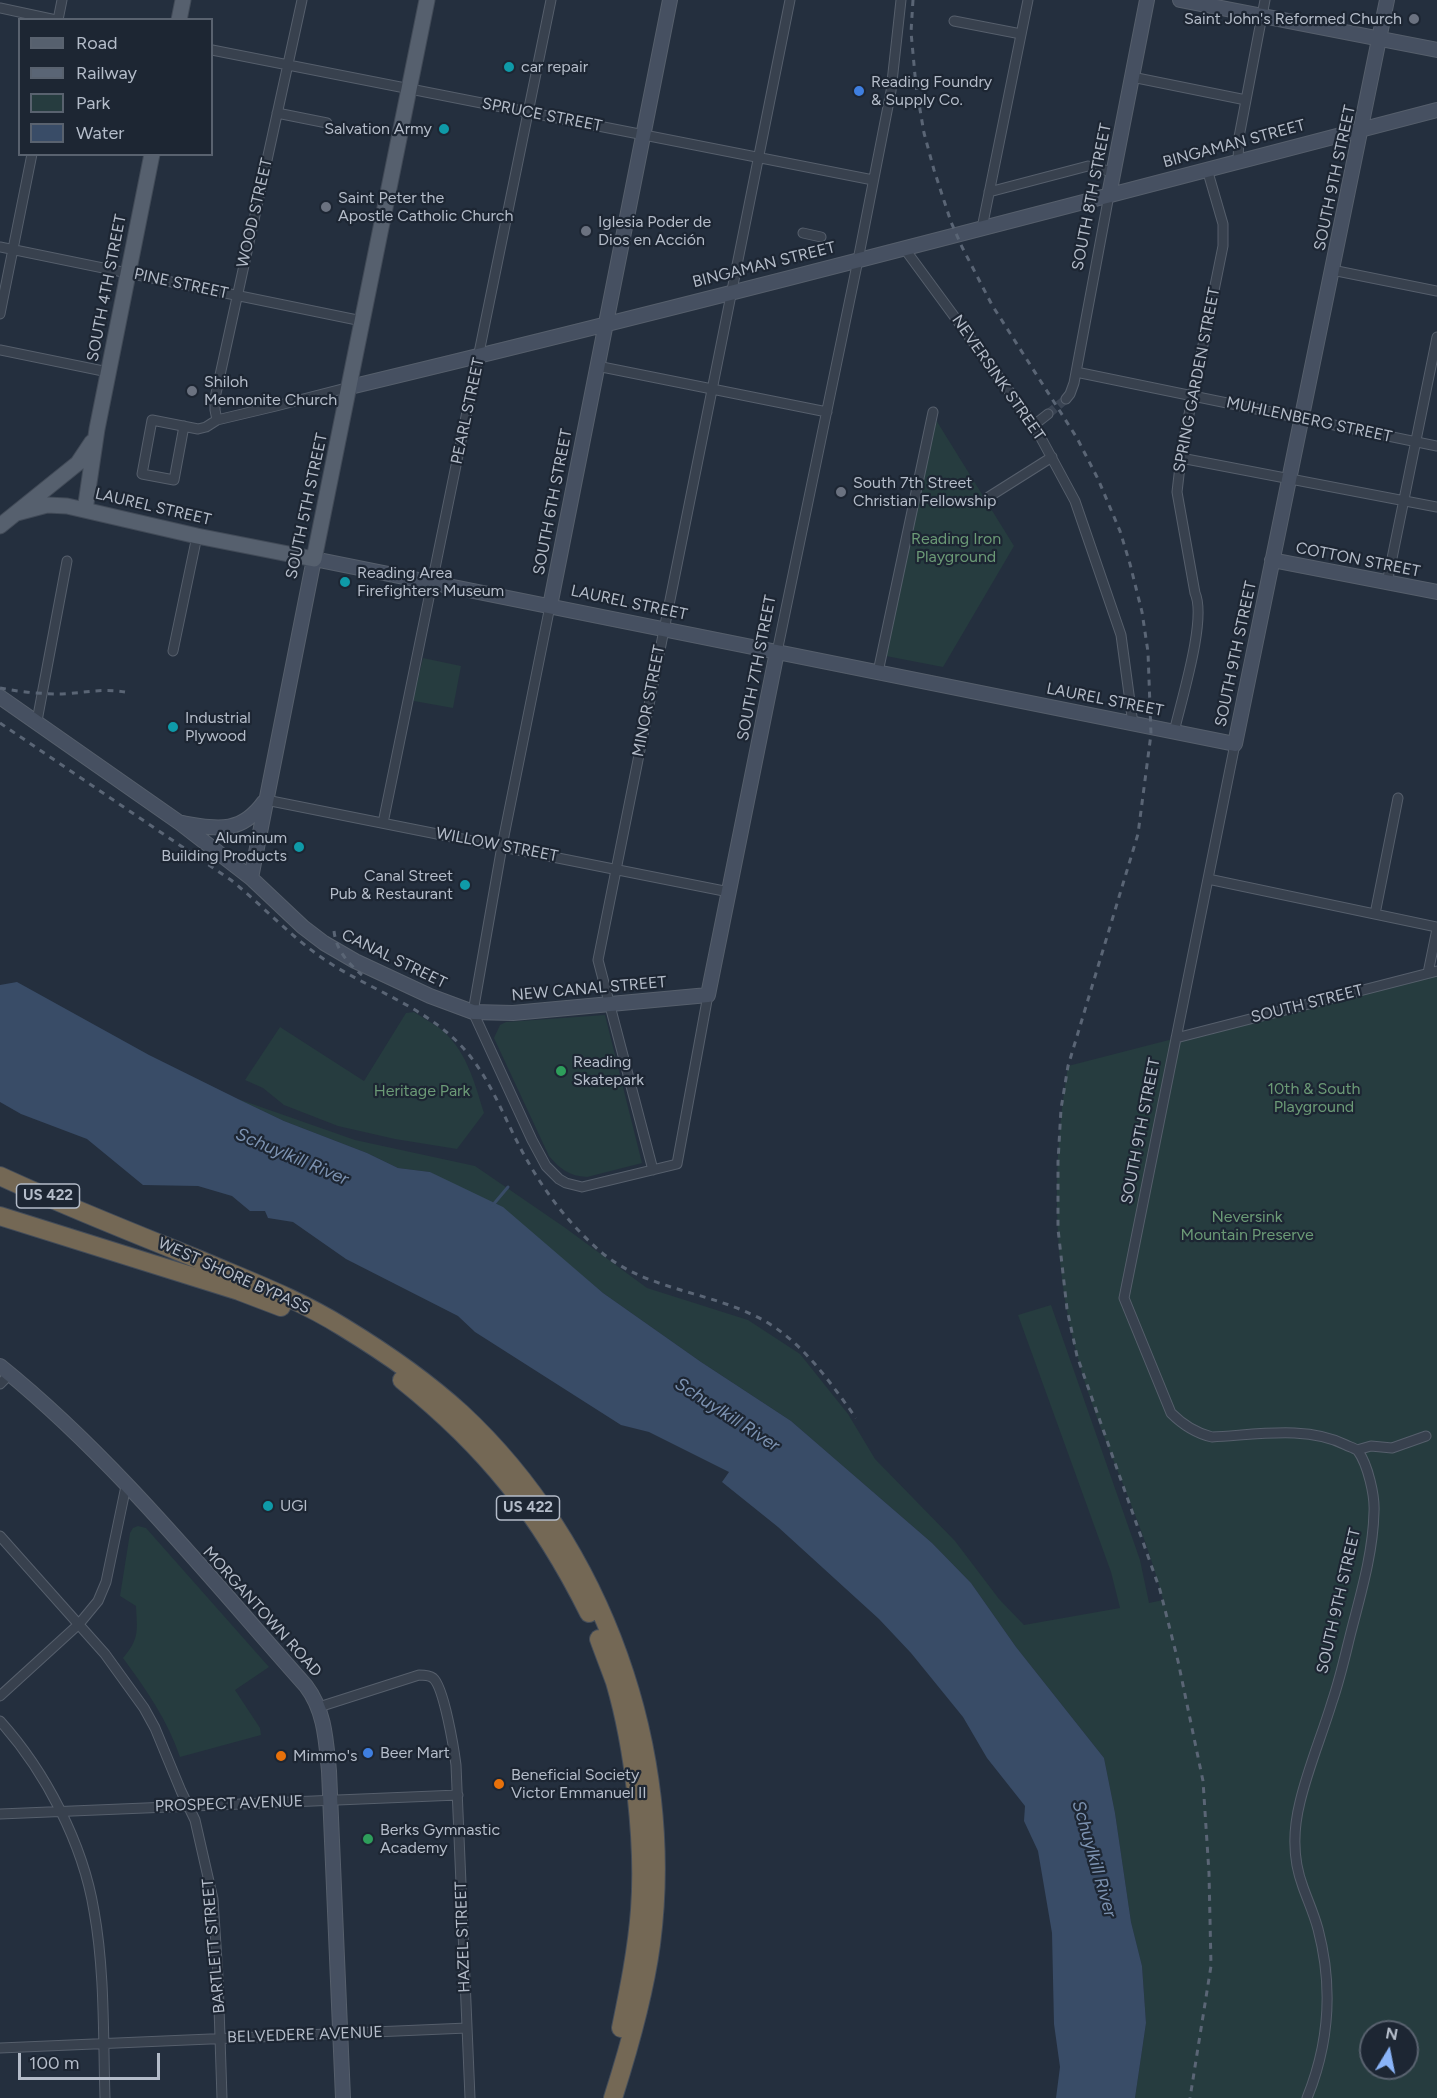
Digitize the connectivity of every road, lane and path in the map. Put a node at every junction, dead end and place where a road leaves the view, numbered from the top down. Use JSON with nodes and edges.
{"nodes":[{"id":1,"x":62,"y":0,"type":"edge"},
{"id":2,"x":183,"y":0,"type":"edge"},
{"id":3,"x":302,"y":0,"type":"edge"},
{"id":4,"x":427,"y":0,"type":"edge"},
{"id":5,"x":551,"y":0,"type":"edge"},
{"id":6,"x":670,"y":0,"type":"edge"},
{"id":7,"x":790,"y":0,"type":"edge"},
{"id":8,"x":901,"y":0,"type":"edge"},
{"id":9,"x":1028,"y":0,"type":"edge"},
{"id":10,"x":1147,"y":0,"type":"edge"},
{"id":11,"x":1180,"y":0,"type":"edge"},
{"id":12,"x":1265,"y":0,"type":"edge"},
{"id":13,"x":1387,"y":0,"type":"edge"},
{"id":14,"x":0,"y":8,"type":"edge"},
{"id":15,"x":1262,"y":16,"type":"junction"},
{"id":16,"x":48,"y":18,"type":"edge"},
{"id":17,"x":58,"y":18,"type":"edge"},
{"id":18,"x":179,"y":18,"type":"edge"},
{"id":19,"x":954,"y":21,"type":"dead end"},
{"id":20,"x":1021,"y":34,"type":"junction"},
{"id":21,"x":1379,"y":39,"type":"junction"},
{"id":22,"x":213,"y":50,"type":"edge"},
{"id":23,"x":1437,"y":50,"type":"edge"},
{"id":24,"x":288,"y":65,"type":"junction"},
{"id":25,"x":1132,"y":77,"type":"junction"},
{"id":26,"x":409,"y":89,"type":"junction"},
{"id":27,"x":1246,"y":100,"type":"junction"},
{"id":28,"x":1437,"y":110,"type":"edge"},
{"id":29,"x":529,"y":112,"type":"junction"},
{"id":30,"x":277,"y":113,"type":"junction"},
{"id":31,"x":327,"y":123,"type":"dead end"},
{"id":32,"x":1362,"y":129,"type":"junction"},
{"id":33,"x":643,"y":135,"type":"junction"},
{"id":34,"x":32,"y":156,"type":"edge"},
{"id":35,"x":152,"y":156,"type":"edge"},
{"id":36,"x":758,"y":158,"type":"junction"},
{"id":37,"x":1238,"y":161,"type":"junction"},
{"id":38,"x":1207,"y":169,"type":"junction"},
{"id":39,"x":1113,"y":172,"type":"junction"},
{"id":40,"x":873,"y":180,"type":"junction"},
{"id":41,"x":989,"y":192,"type":"junction"},
{"id":42,"x":1109,"y":195,"type":"junction"},
{"id":43,"x":982,"y":228,"type":"junction"},
{"id":44,"x":803,"y":233,"type":"dead end"},
{"id":45,"x":821,"y":237,"type":"dead end"},
{"id":46,"x":0,"y":247,"type":"edge"},
{"id":47,"x":904,"y":248,"type":"junction"},
{"id":48,"x":13,"y":250,"type":"junction"},
{"id":49,"x":858,"y":260,"type":"junction"},
{"id":50,"x":1332,"y":270,"type":"junction"},
{"id":51,"x":128,"y":273,"type":"junction"},
{"id":52,"x":1437,"y":291,"type":"edge"},
{"id":53,"x":731,"y":292,"type":"junction"},
{"id":54,"x":237,"y":295,"type":"junction"},
{"id":55,"x":0,"y":314,"type":"edge"},
{"id":56,"x":362,"y":321,"type":"junction"},
{"id":57,"x":605,"y":324,"type":"junction"},
{"id":58,"x":1437,"y":337,"type":"edge"},
{"id":59,"x":0,"y":350,"type":"edge"},
{"id":60,"x":479,"y":356,"type":"junction"},
{"id":61,"x":597,"y":366,"type":"junction"},
{"id":62,"x":108,"y":372,"type":"junction"},
{"id":63,"x":1076,"y":372,"type":"junction"},
{"id":64,"x":350,"y":387,"type":"junction"},
{"id":65,"x":712,"y":389,"type":"junction"},
{"id":66,"x":1425,"y":394,"type":"junction"},
{"id":67,"x":1193,"y":396,"type":"junction"},
{"id":68,"x":1437,"y":396,"type":"edge"},
{"id":69,"x":1066,"y":399,"type":"tunnel mouth"},
{"id":70,"x":827,"y":412,"type":"junction"},
{"id":71,"x":933,"y":412,"type":"dead end"},
{"id":72,"x":1048,"y":414,"type":"tunnel mouth"},
{"id":73,"x":1302,"y":418,"type":"junction"},
{"id":74,"x":217,"y":420,"type":"junction"},
{"id":75,"x":1034,"y":424,"type":"junction"},
{"id":76,"x":184,"y":426,"type":"junction"},
{"id":77,"x":97,"y":429,"type":"junction"},
{"id":78,"x":1416,"y":442,"type":"junction"},
{"id":79,"x":1437,"y":446,"type":"edge"},
{"id":80,"x":1052,"y":457,"type":"junction"},
{"id":81,"x":1181,"y":458,"type":"junction"},
{"id":82,"x":1289,"y":479,"type":"junction"},
{"id":83,"x":987,"y":498,"type":"dead end"},
{"id":84,"x":1404,"y":500,"type":"junction"},
{"id":85,"x":1437,"y":507,"type":"edge"},
{"id":86,"x":85,"y":510,"type":"junction"},
{"id":87,"x":10,"y":519,"type":"edge"},
{"id":88,"x":197,"y":536,"type":"junction"},
{"id":89,"x":314,"y":559,"type":"junction"},
{"id":90,"x":1272,"y":560,"type":"junction"},
{"id":91,"x":67,"y":561,"type":"dead end"},
{"id":92,"x":431,"y":582,"type":"junction"},
{"id":93,"x":1387,"y":583,"type":"junction"},
{"id":94,"x":1437,"y":592,"type":"edge"},
{"id":95,"x":550,"y":606,"type":"junction"},
{"id":96,"x":663,"y":629,"type":"junction"},
{"id":97,"x":173,"y":651,"type":"dead end"},
{"id":98,"x":777,"y":652,"type":"junction"},
{"id":99,"x":878,"y":672,"type":"junction"},
{"id":100,"x":0,"y":697,"type":"edge"},
{"id":101,"x":37,"y":721,"type":"junction"},
{"id":102,"x":1133,"y":724,"type":"junction"},
{"id":103,"x":1174,"y":732,"type":"junction"},
{"id":104,"x":1235,"y":744,"type":"junction"},
{"id":105,"x":1398,"y":798,"type":"dead end"},
{"id":106,"x":266,"y":800,"type":"junction"},
{"id":107,"x":383,"y":822,"type":"junction"},
{"id":108,"x":180,"y":823,"type":"junction"},
{"id":109,"x":502,"y":846,"type":"junction"},
{"id":110,"x":616,"y":868,"type":"junction"},
{"id":111,"x":251,"y":878,"type":"junction"},
{"id":112,"x":1208,"y":879,"type":"junction"},
{"id":113,"x":729,"y":892,"type":"junction"},
{"id":114,"x":1376,"y":914,"type":"junction"},
{"id":115,"x":1437,"y":928,"type":"edge"},
{"id":116,"x":1433,"y":972,"type":"edge"},
{"id":117,"x":708,"y":995,"type":"junction"},
{"id":118,"x":609,"y":1004,"type":"junction"},
{"id":119,"x":473,"y":1012,"type":"junction"},
{"id":120,"x":1176,"y":1038,"type":"junction"},
{"id":121,"x":653,"y":1170,"type":"junction"},
{"id":122,"x":0,"y":1176,"type":"edge"},
{"id":123,"x":0,"y":1183,"type":"edge"},
{"id":124,"x":0,"y":1214,"type":"edge"},
{"id":125,"x":95,"y":1216,"type":"junction"},
{"id":126,"x":3,"y":1375,"type":"edge"},
{"id":127,"x":1426,"y":1436,"type":"dead end"},
{"id":128,"x":1357,"y":1450,"type":"junction"},
{"id":129,"x":126,"y":1486,"type":"junction"},
{"id":130,"x":0,"y":1536,"type":"edge"},
{"id":131,"x":79,"y":1624,"type":"junction"},
{"id":132,"x":0,"y":1696,"type":"edge"},
{"id":133,"x":319,"y":1707,"type":"junction"},
{"id":134,"x":0,"y":1721,"type":"edge"},
{"id":135,"x":458,"y":1795,"type":"junction"},
{"id":136,"x":331,"y":1800,"type":"junction"},
{"id":137,"x":188,"y":1806,"type":"junction"},
{"id":138,"x":61,"y":1811,"type":"junction"},
{"id":139,"x":0,"y":1814,"type":"edge"},
{"id":140,"x":467,"y":2028,"type":"junction"},
{"id":141,"x":340,"y":2033,"type":"junction"},
{"id":142,"x":221,"y":2038,"type":"junction"},
{"id":143,"x":104,"y":2044,"type":"junction"},
{"id":144,"x":0,"y":2048,"type":"edge"},
{"id":145,"x":105,"y":2098,"type":"edge"},
{"id":146,"x":222,"y":2098,"type":"edge"},
{"id":147,"x":343,"y":2098,"type":"edge"},
{"id":148,"x":470,"y":2098,"type":"edge"},
{"id":149,"x":600,"y":2098,"type":"edge"},
{"id":150,"x":613,"y":2098,"type":"edge"},
{"id":151,"x":1306,"y":2098,"type":"edge"}],
"edges":[{"from":1,"to":17,"type":"street"},
{"from":2,"to":18,"type":"main road"},
{"from":3,"to":24,"type":"street","name":"WOOD STREET"},
{"from":4,"to":26,"type":"main road","name":"SOUTH 5TH STREET"},
{"from":5,"to":29,"type":"street","name":"PEARL STREET"},
{"from":6,"to":33,"type":"street","name":"SOUTH 6TH STREET"},
{"from":7,"to":36,"type":"street","name":"MINOR STREET"},
{"from":8,"to":40,"type":"street","name":"SOUTH 7TH STREET"},
{"from":9,"to":20,"type":"street"},
{"from":10,"to":25,"type":"street","name":"SOUTH 8TH STREET"},
{"from":11,"to":15,"type":"street"},
{"from":12,"to":15,"type":"street"},
{"from":13,"to":21,"type":"street","name":"SOUTH 9TH STREET"},
{"from":14,"to":16,"type":"street"},
{"from":15,"to":21,"type":"street"},
{"from":15,"to":27,"type":"street"},
{"from":19,"to":20,"type":"street"},
{"from":20,"to":41,"type":"street"},
{"from":21,"to":23,"type":"street"},
{"from":21,"to":32,"type":"street","name":"SOUTH 9TH STREET"},
{"from":22,"to":24,"type":"street","name":"SPRUCE STREET"},
{"from":24,"to":26,"type":"street","name":"SPRUCE STREET"},
{"from":24,"to":30,"type":"street","name":"WOOD STREET"},
{"from":25,"to":27,"type":"street"},
{"from":25,"to":39,"type":"street","name":"SOUTH 8TH STREET"},
{"from":26,"to":29,"type":"street","name":"SPRUCE STREET"},
{"from":26,"to":56,"type":"main road","name":"SOUTH 5TH STREET"},
{"from":27,"to":37,"type":"street"},
{"from":28,"to":32,"type":"street","name":"BINGAMAN STREET"},
{"from":29,"to":33,"type":"street","name":"SPRUCE STREET"},
{"from":29,"to":60,"type":"street","name":"PEARL STREET"},
{"from":30,"to":31,"type":"street"},
{"from":30,"to":54,"type":"street","name":"WOOD STREET"},
{"from":32,"to":37,"type":"street","name":"BINGAMAN STREET"},
{"from":32,"to":50,"type":"street","name":"SOUTH 9TH STREET"},
{"from":33,"to":36,"type":"street","name":"SPRUCE STREET"},
{"from":33,"to":57,"type":"street","name":"SOUTH 6TH STREET"},
{"from":34,"to":48,"type":"street"},
{"from":35,"to":51,"type":"main road","name":"SOUTH 4TH STREET"},
{"from":36,"to":40,"type":"street","name":"SPRUCE STREET"},
{"from":36,"to":53,"type":"street","name":"MINOR STREET"},
{"from":37,"to":38,"type":"street","name":"BINGAMAN STREET"},
{"from":38,"to":42,"type":"street","name":"BINGAMAN STREET"},
{"from":38,"to":67,"type":"street","name":"SPRING GARDEN STREET"},
{"from":39,"to":41,"type":"street"},
{"from":39,"to":42,"type":"street","name":"SOUTH 8TH STREET"},
{"from":40,"to":49,"type":"street","name":"SOUTH 7TH STREET"},
{"from":41,"to":43,"type":"street"},
{"from":42,"to":43,"type":"street","name":"BINGAMAN STREET"},
{"from":42,"to":63,"type":"street","name":"SOUTH 8TH STREET"},
{"from":43,"to":47,"type":"street","name":"BINGAMAN STREET"},
{"from":44,"to":45,"type":"street"},
{"from":46,"to":48,"type":"street","name":"PINE STREET"},
{"from":47,"to":49,"type":"street","name":"BINGAMAN STREET"},
{"from":47,"to":75,"type":"street","name":"NEVERSINK STREET"},
{"from":48,"to":51,"type":"street","name":"PINE STREET"},
{"from":48,"to":55,"type":"street"},
{"from":49,"to":53,"type":"street","name":"BINGAMAN STREET"},
{"from":49,"to":70,"type":"street","name":"SOUTH 7TH STREET"},
{"from":50,"to":52,"type":"street"},
{"from":50,"to":73,"type":"street","name":"SOUTH 9TH STREET"},
{"from":51,"to":54,"type":"street","name":"PINE STREET"},
{"from":51,"to":62,"type":"main road","name":"SOUTH 4TH STREET"},
{"from":53,"to":57,"type":"street","name":"BINGAMAN STREET"},
{"from":53,"to":65,"type":"street","name":"MINOR STREET"},
{"from":54,"to":56,"type":"street","name":"PINE STREET"},
{"from":54,"to":74,"type":"street","name":"WOOD STREET"},
{"from":56,"to":64,"type":"main road","name":"SOUTH 5TH STREET"},
{"from":57,"to":60,"type":"street","name":"BINGAMAN STREET"},
{"from":57,"to":61,"type":"street","name":"SOUTH 6TH STREET"},
{"from":58,"to":66,"type":"street"},
{"from":59,"to":62,"type":"street"},
{"from":60,"to":64,"type":"street","name":"BINGAMAN STREET"},
{"from":60,"to":92,"type":"street","name":"PEARL STREET"},
{"from":61,"to":65,"type":"street"},
{"from":61,"to":95,"type":"street","name":"SOUTH 6TH STREET"},
{"from":62,"to":77,"type":"main road","name":"SOUTH 4TH STREET"},
{"from":63,"to":67,"type":"street","name":"MUHLENBERG STREET"},
{"from":63,"to":69,"type":"street","name":"SOUTH 8TH STREET"},
{"from":64,"to":74,"type":"street","name":"BINGAMAN STREET"},
{"from":64,"to":89,"type":"main road","name":"SOUTH 5TH STREET"},
{"from":65,"to":70,"type":"street"},
{"from":65,"to":96,"type":"street","name":"MINOR STREET"},
{"from":66,"to":68,"type":"street"},
{"from":66,"to":78,"type":"street"},
{"from":67,"to":73,"type":"street","name":"MUHLENBERG STREET"},
{"from":67,"to":81,"type":"street","name":"SPRING GARDEN STREET"},
{"from":70,"to":98,"type":"street","name":"SOUTH 7TH STREET"},
{"from":71,"to":99,"type":"street"},
{"from":72,"to":75,"type":"street"},
{"from":73,"to":78,"type":"street","name":"MUHLENBERG STREET"},
{"from":73,"to":82,"type":"street","name":"SOUTH 9TH STREET"},
{"from":74,"to":76,"type":"street","name":"BINGAMAN STREET"},
{"from":75,"to":80,"type":"street","name":"NEVERSINK STREET"},
{"from":76,"to":76,"type":"street","name":"BINGAMAN STREET"},
{"from":77,"to":86,"type":"main road","name":"SOUTH 4TH STREET"},
{"from":77,"to":87,"type":"main road","name":"SOUTH 4TH STREET"},
{"from":78,"to":79,"type":"street","name":"MUHLENBERG STREET"},
{"from":78,"to":84,"type":"street"},
{"from":80,"to":83,"type":"street"},
{"from":80,"to":102,"type":"street","name":"NEVERSINK STREET"},
{"from":81,"to":82,"type":"street"},
{"from":81,"to":103,"type":"street","name":"SPRING GARDEN STREET"},
{"from":82,"to":84,"type":"street"},
{"from":82,"to":90,"type":"street","name":"SOUTH 9TH STREET"},
{"from":84,"to":85,"type":"street"},
{"from":84,"to":93,"type":"street"},
{"from":86,"to":87,"type":"main road","name":"LAUREL STREET"},
{"from":86,"to":88,"type":"main road","name":"LAUREL STREET"},
{"from":88,"to":89,"type":"main road","name":"LAUREL STREET"},
{"from":88,"to":97,"type":"street"},
{"from":89,"to":92,"type":"street","name":"LAUREL STREET"},
{"from":89,"to":106,"type":"street","name":"SOUTH 5TH STREET"},
{"from":90,"to":93,"type":"street","name":"COTTON STREET"},
{"from":90,"to":104,"type":"street","name":"SOUTH 9TH STREET"},
{"from":91,"to":101,"type":"street"},
{"from":92,"to":95,"type":"street","name":"LAUREL STREET"},
{"from":92,"to":107,"type":"street","name":"PEARL STREET"},
{"from":93,"to":94,"type":"street","name":"COTTON STREET"},
{"from":95,"to":96,"type":"street","name":"LAUREL STREET"},
{"from":95,"to":109,"type":"street","name":"SOUTH 6TH STREET"},
{"from":96,"to":98,"type":"street","name":"LAUREL STREET"},
{"from":96,"to":110,"type":"street","name":"MINOR STREET"},
{"from":98,"to":99,"type":"street","name":"LAUREL STREET"},
{"from":98,"to":113,"type":"street","name":"SOUTH 7TH STREET"},
{"from":99,"to":102,"type":"street","name":"LAUREL STREET"},
{"from":100,"to":101,"type":"street","name":"CANAL STREET"},
{"from":101,"to":108,"type":"street","name":"CANAL STREET"},
{"from":102,"to":103,"type":"street","name":"LAUREL STREET"},
{"from":103,"to":104,"type":"street","name":"LAUREL STREET"},
{"from":104,"to":112,"type":"street","name":"SOUTH 9TH STREET"},
{"from":105,"to":114,"type":"street"},
{"from":106,"to":107,"type":"street","name":"WILLOW STREET"},
{"from":106,"to":108,"type":"street"},
{"from":106,"to":111,"type":"street","name":"SOUTH 5TH STREET"},
{"from":107,"to":109,"type":"street","name":"WILLOW STREET"},
{"from":108,"to":111,"type":"street","name":"CANAL STREET"},
{"from":109,"to":110,"type":"street","name":"WILLOW STREET"},
{"from":109,"to":119,"type":"street","name":"SOUTH 6TH STREET"},
{"from":110,"to":113,"type":"street","name":"WILLOW STREET"},
{"from":110,"to":118,"type":"street","name":"MINOR STREET"},
{"from":111,"to":119,"type":"street","name":"CANAL STREET"},
{"from":112,"to":114,"type":"street"},
{"from":112,"to":120,"type":"street","name":"SOUTH 9TH STREET"},
{"from":113,"to":117,"type":"street","name":"SOUTH 7TH STREET"},
{"from":114,"to":115,"type":"street"},
{"from":115,"to":116,"type":"street"},
{"from":116,"to":120,"type":"street","name":"SOUTH STREET"},
{"from":117,"to":118,"type":"street","name":"NEW CANAL STREET"},
{"from":117,"to":121,"type":"street","name":"SOUTH 7TH STREET"},
{"from":118,"to":119,"type":"street","name":"NEW CANAL STREET"},
{"from":118,"to":121,"type":"street","name":"MINOR STREET"},
{"from":119,"to":121,"type":"street"},
{"from":120,"to":128,"type":"street","name":"SOUTH 9TH STREET"},
{"from":122,"to":125,"type":"highway","name":"WEST SHORE BYPASS","number":"US 422"},
{"from":123,"to":125,"type":"highway"},
{"from":124,"to":149,"type":"highway","name":"WEST SHORE BYPASS","number":"US 422"},
{"from":125,"to":150,"type":"highway","name":"WEST SHORE BYPASS","number":"US 422"},
{"from":126,"to":129,"type":"street","name":"MORGANTOWN ROAD"},
{"from":127,"to":128,"type":"street"},
{"from":128,"to":151,"type":"street","name":"SOUTH 9TH STREET"},
{"from":129,"to":131,"type":"street"},
{"from":129,"to":133,"type":"street","name":"MORGANTOWN ROAD"},
{"from":130,"to":131,"type":"street","name":"BARTLETT STREET"},
{"from":131,"to":132,"type":"street"},
{"from":131,"to":137,"type":"street","name":"BARTLETT STREET"},
{"from":133,"to":135,"type":"street","name":"HAZEL STREET"},
{"from":133,"to":136,"type":"street","name":"MORGANTOWN ROAD"},
{"from":134,"to":138,"type":"street"},
{"from":135,"to":136,"type":"street","name":"PROSPECT AVENUE"},
{"from":135,"to":140,"type":"street","name":"HAZEL STREET"},
{"from":136,"to":137,"type":"street","name":"PROSPECT AVENUE"},
{"from":136,"to":141,"type":"street","name":"MORGANTOWN ROAD"},
{"from":137,"to":138,"type":"street","name":"PROSPECT AVENUE"},
{"from":137,"to":142,"type":"street","name":"BARTLETT STREET"},
{"from":138,"to":139,"type":"street","name":"PROSPECT AVENUE"},
{"from":138,"to":143,"type":"street"},
{"from":140,"to":141,"type":"street","name":"BELVEDERE AVENUE"},
{"from":140,"to":148,"type":"street","name":"HAZEL STREET"},
{"from":141,"to":142,"type":"street","name":"BELVEDERE AVENUE"},
{"from":141,"to":147,"type":"street","name":"MORGANTOWN ROAD"},
{"from":142,"to":143,"type":"street","name":"BELVEDERE AVENUE"},
{"from":142,"to":146,"type":"street","name":"BARTLETT STREET"},
{"from":143,"to":144,"type":"street","name":"BELVEDERE AVENUE"},
{"from":143,"to":145,"type":"street"}]}
